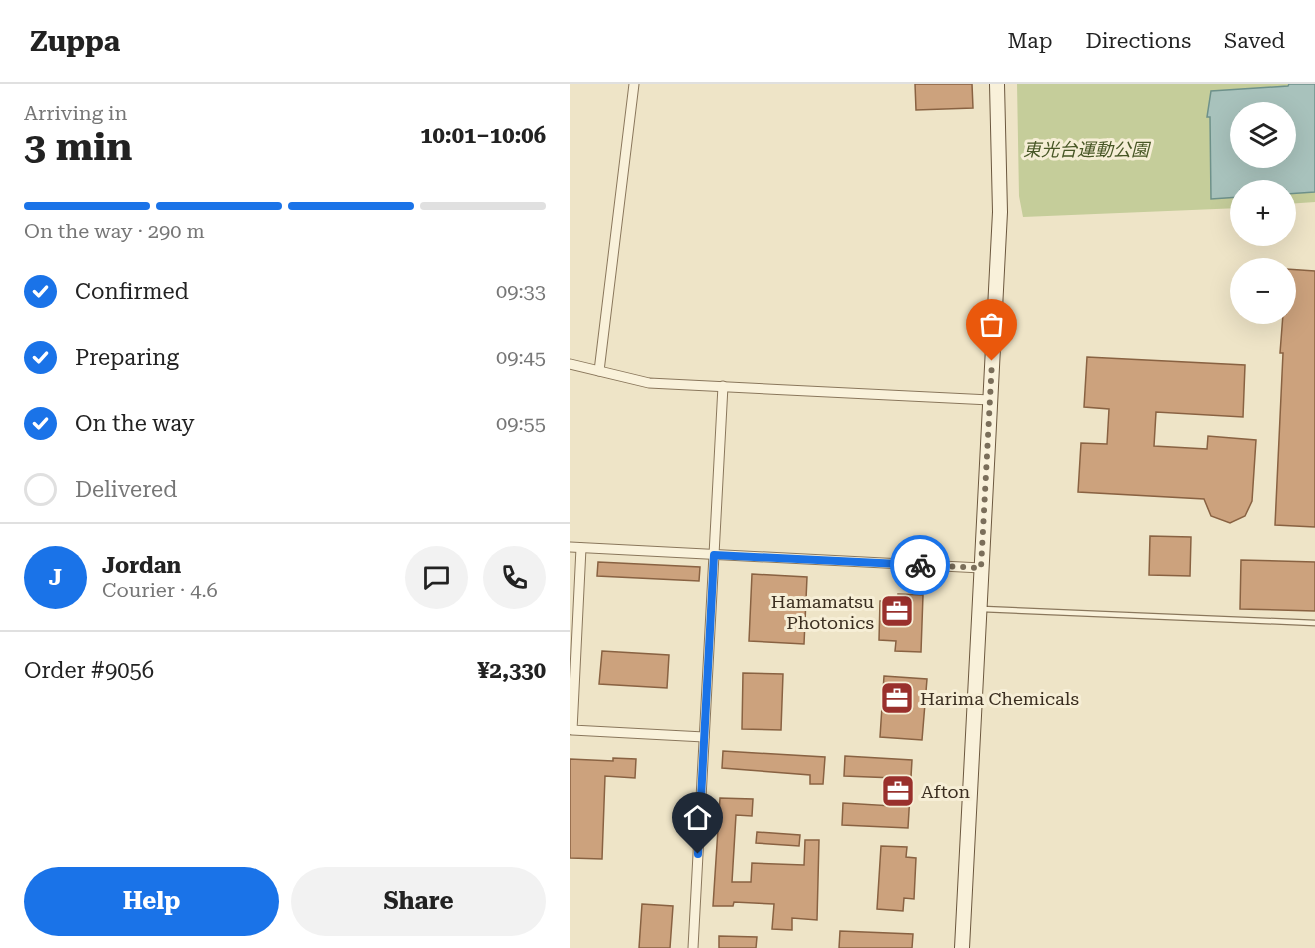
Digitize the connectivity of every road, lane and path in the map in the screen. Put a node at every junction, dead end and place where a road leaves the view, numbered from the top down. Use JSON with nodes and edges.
{"nodes":[{"id":1,"x":634,"y":84,"type":"edge"},
{"id":2,"x":998,"y":84,"type":"edge"},
{"id":3,"x":570,"y":363,"type":"edge"},
{"id":4,"x":599,"y":370,"type":"junction"},
{"id":5,"x":723,"y":386,"type":"junction"},
{"id":6,"x":990,"y":400,"type":"junction"},
{"id":7,"x":570,"y":548,"type":"edge"},
{"id":8,"x":581,"y":548,"type":"junction"},
{"id":9,"x":714,"y":555,"type":"junction"},
{"id":10,"x":981,"y":568,"type":"junction"},
{"id":11,"x":980,"y":609,"type":"junction"},
{"id":12,"x":1315,"y":623,"type":"edge"},
{"id":13,"x":704,"y":737,"type":"junction"},
{"id":14,"x":693,"y":948,"type":"edge"},
{"id":15,"x":962,"y":948,"type":"edge"}],
"edges":[{"from":1,"to":4,"type":"street"},
{"from":2,"to":6,"type":"street"},
{"from":3,"to":4,"type":"street"},
{"from":4,"to":5,"type":"street"},
{"from":5,"to":6,"type":"street"},
{"from":5,"to":9,"type":"street"},
{"from":6,"to":10,"type":"street"},
{"from":7,"to":8,"type":"street"},
{"from":8,"to":9,"type":"street"},
{"from":8,"to":13,"type":"street"},
{"from":9,"to":10,"type":"street"},
{"from":9,"to":13,"type":"street"},
{"from":10,"to":11,"type":"street"},
{"from":11,"to":12,"type":"lane"},
{"from":11,"to":15,"type":"street"},
{"from":13,"to":14,"type":"street"}]}
